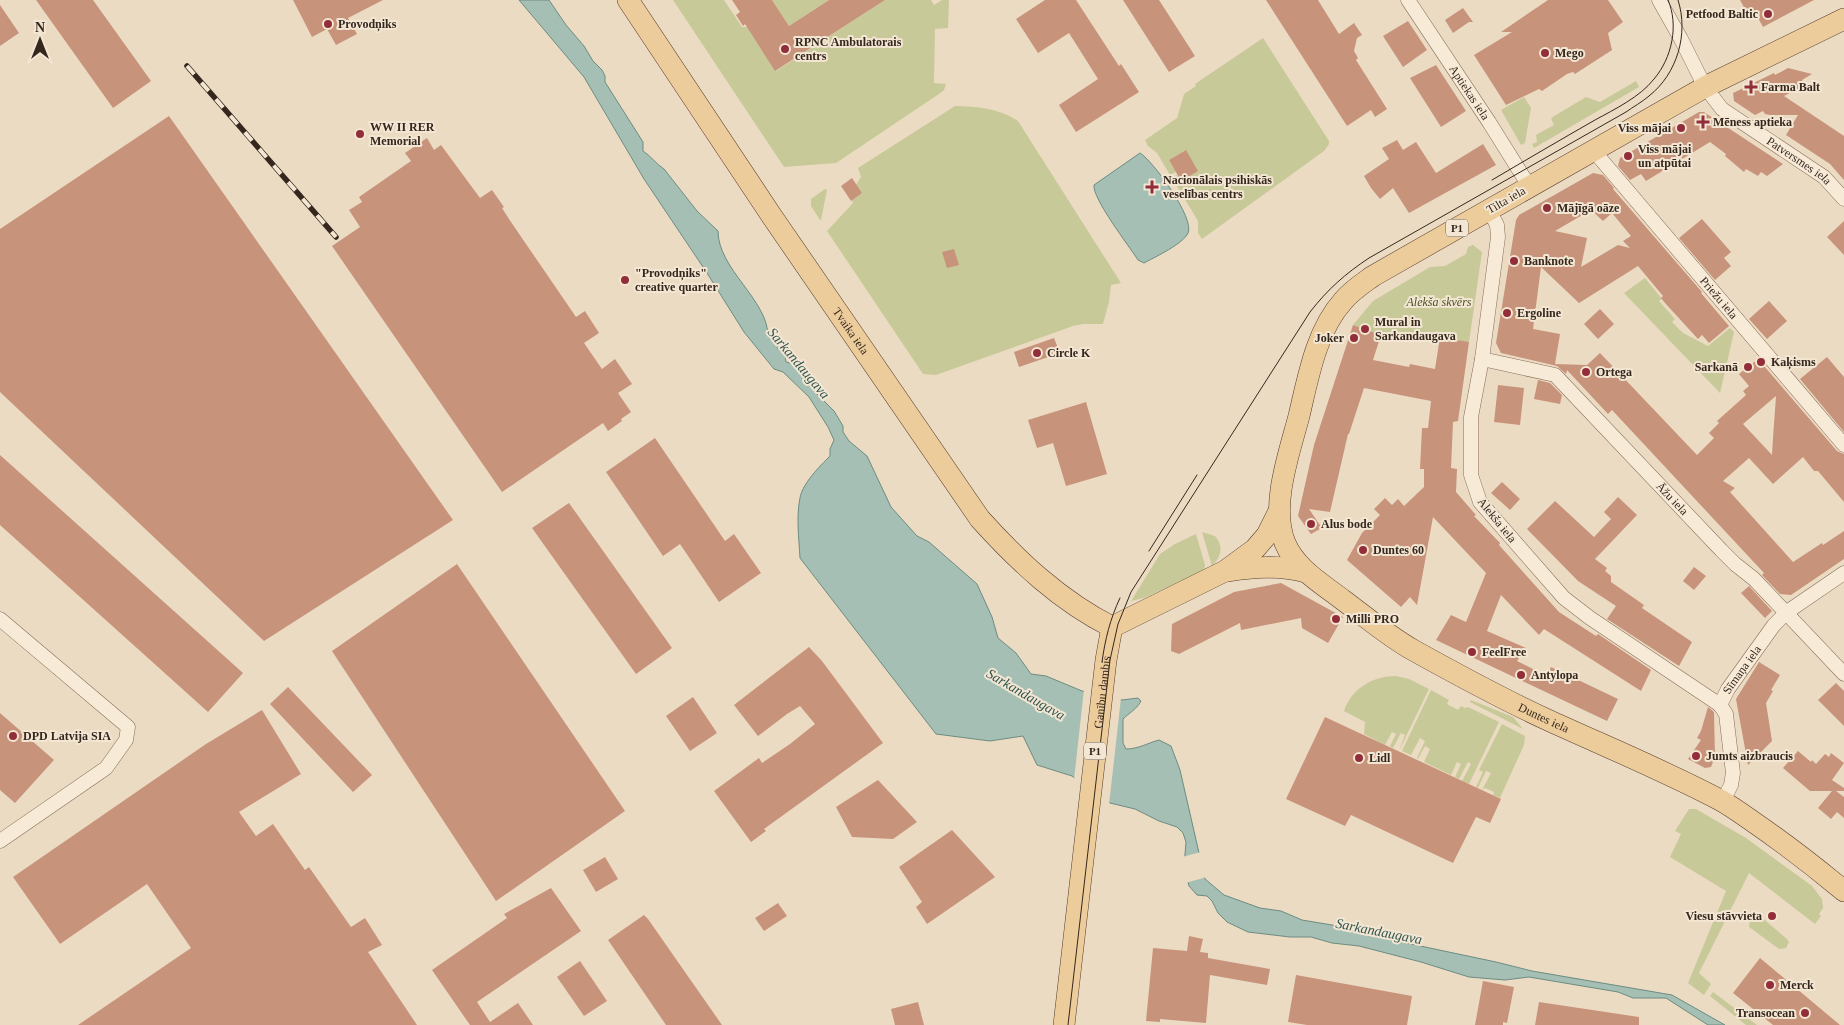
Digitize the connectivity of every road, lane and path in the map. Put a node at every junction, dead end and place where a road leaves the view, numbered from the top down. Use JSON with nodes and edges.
{"nodes":[{"id":1,"x":628,"y":0,"type":"edge"},
{"id":2,"x":1408,"y":0,"type":"edge"},
{"id":3,"x":1659,"y":0,"type":"edge"},
{"id":4,"x":1844,"y":19,"type":"edge"},
{"id":5,"x":1705,"y":87,"type":"junction"},
{"id":6,"x":1593,"y":150,"type":"junction"},
{"id":7,"x":1529,"y":186,"type":"junction"},
{"id":8,"x":1844,"y":199,"type":"edge"},
{"id":9,"x":1489,"y":210,"type":"junction"},
{"id":10,"x":1482,"y":359,"type":"junction"},
{"id":11,"x":1844,"y":445,"type":"edge"},
{"id":12,"x":1279,"y":511,"type":"junction"},
{"id":13,"x":1225,"y":572,"type":"junction"},
{"id":14,"x":1306,"y":572,"type":"junction"},
{"id":15,"x":1844,"y":574,"type":"edge"},
{"id":16,"x":1787,"y":612,"type":"junction"},
{"id":17,"x":0,"y":619,"type":"edge"},
{"id":18,"x":1112,"y":627,"type":"junction"},
{"id":19,"x":1844,"y":674,"type":"edge"},
{"id":20,"x":1720,"y":705,"type":"junction"},
{"id":21,"x":1723,"y":801,"type":"junction"},
{"id":22,"x":0,"y":841,"type":"edge"},
{"id":23,"x":1844,"y":891,"type":"edge"},
{"id":24,"x":1064,"y":1025,"type":"edge"}],
"edges":[{"from":1,"to":18,"type":"main road","name":"Tvaika iela"},
{"from":2,"to":7,"type":"street","name":"Aptiekas iela"},
{"from":3,"to":5,"type":"street","name":"Patversmes iela"},
{"from":4,"to":5,"type":"main road","name":"Tilta iela","number":"P1"},
{"from":5,"to":6,"type":"main road","name":"Tilta iela","number":"P1"},
{"from":5,"to":8,"type":"street","name":"Patversmes iela"},
{"from":6,"to":7,"type":"main road","name":"Tilta iela","number":"P1"},
{"from":6,"to":11,"type":"street","name":"Priežu iela"},
{"from":7,"to":9,"type":"main road","name":"Tilta iela","number":"P1"},
{"from":9,"to":10,"type":"street","name":"Alekša iela"},
{"from":9,"to":12,"type":"main road","name":"Tilta iela","number":"P1"},
{"from":10,"to":16,"type":"street","name":"Āžu iela"},
{"from":10,"to":20,"type":"street","name":"Alekša iela"},
{"from":12,"to":13,"type":"main road","number":"P1"},
{"from":12,"to":14,"type":"main road","name":"Duntes iela"},
{"from":13,"to":14,"type":"main road"},
{"from":13,"to":18,"type":"main road","number":"P1"},
{"from":14,"to":21,"type":"main road","name":"Duntes iela"},
{"from":15,"to":16,"type":"street","name":"Sīmaņa iela"},
{"from":16,"to":19,"type":"street","name":"Āžu iela"},
{"from":16,"to":20,"type":"street","name":"Sīmaņa iela"},
{"from":17,"to":22,"type":"street"},
{"from":18,"to":24,"type":"main road","name":"Ganību dambis","number":"P1"},
{"from":20,"to":21,"type":"street","name":"Sīmaņa iela"},
{"from":21,"to":23,"type":"main road","name":"Duntes iela"}]}
